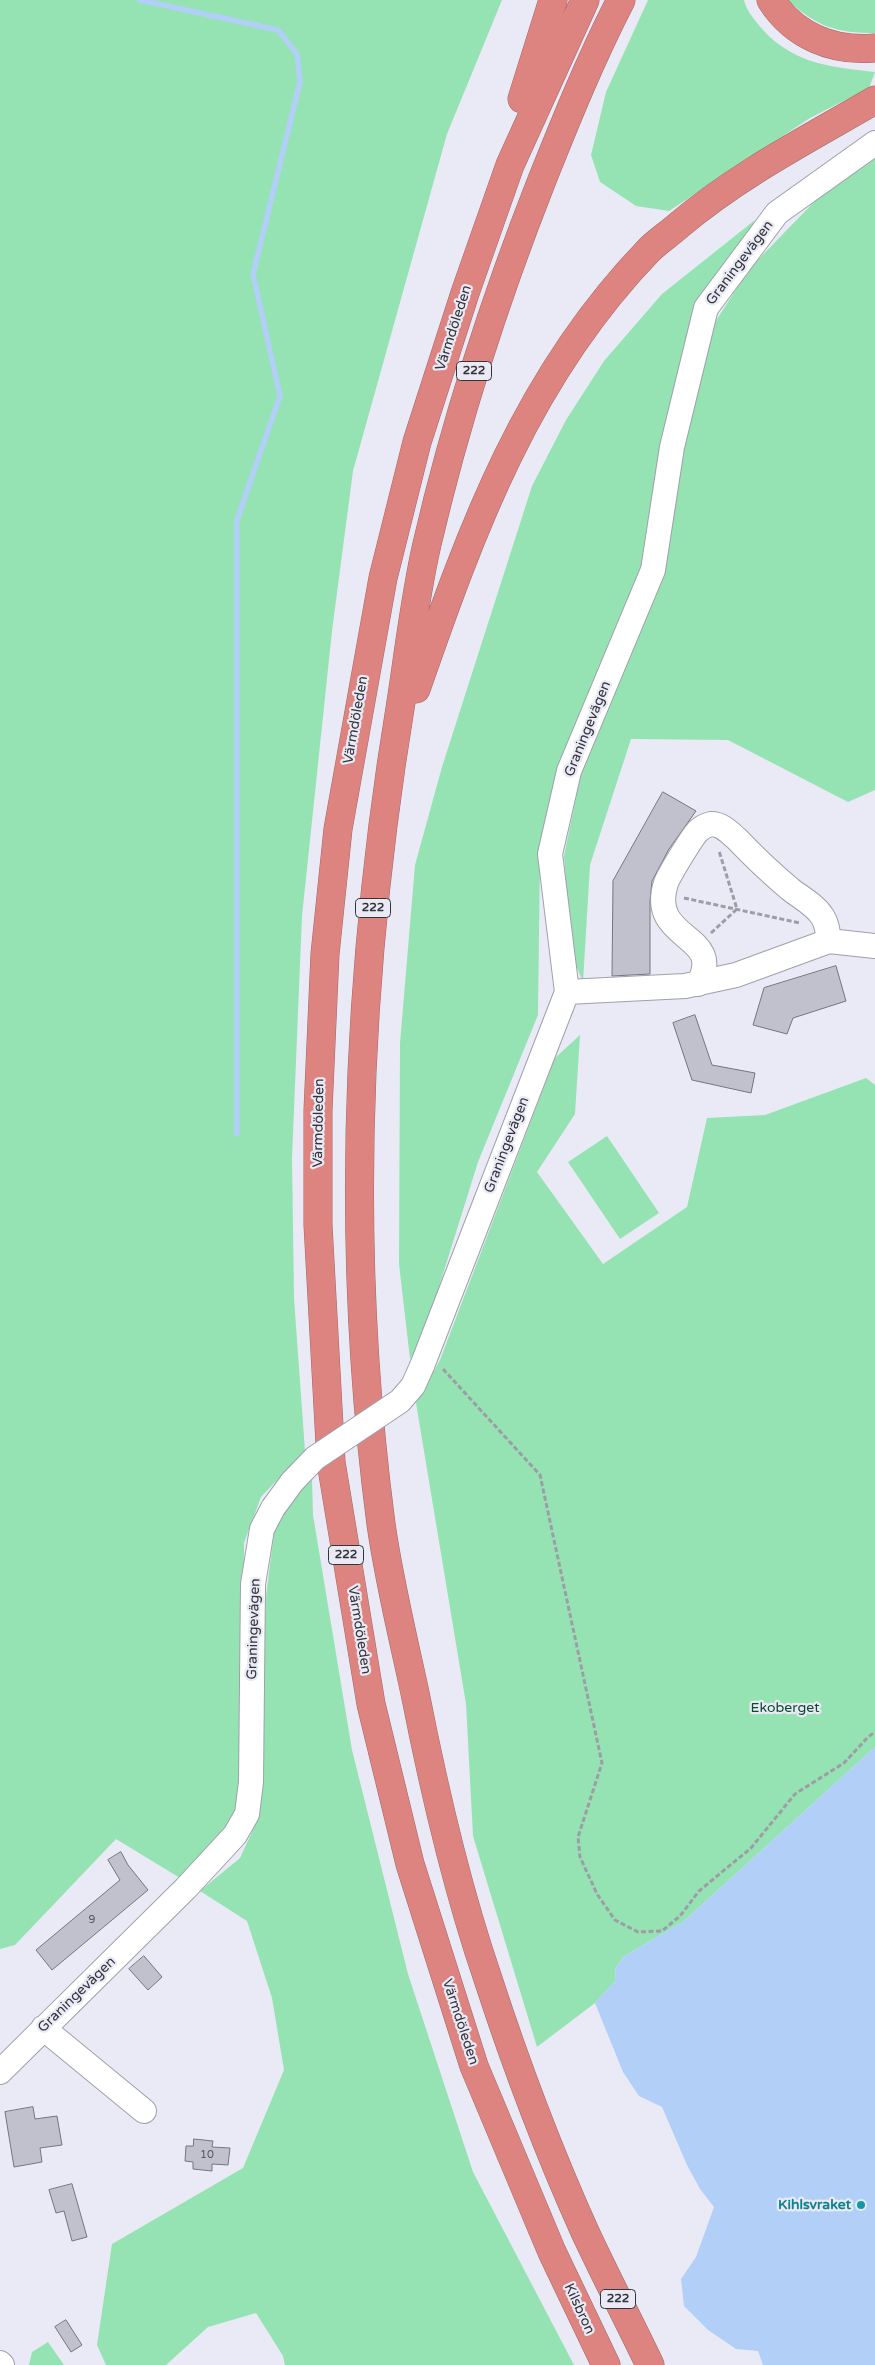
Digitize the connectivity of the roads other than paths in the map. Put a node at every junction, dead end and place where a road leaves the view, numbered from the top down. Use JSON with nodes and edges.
{"nodes":[{"id":1,"x":553,"y":0,"type":"edge"},
{"id":2,"x":585,"y":0,"type":"edge"},
{"id":3,"x":621,"y":0,"type":"edge"},
{"id":4,"x":771,"y":0,"type":"edge"},
{"id":5,"x":875,"y":48,"type":"edge"},
{"id":6,"x":875,"y":100,"type":"edge"},
{"id":7,"x":875,"y":143,"type":"edge"},
{"id":8,"x":465,"y":293,"type":"junction"},
{"id":9,"x":391,"y":761,"type":"junction"},
{"id":10,"x":829,"y":935,"type":"junction"},
{"id":11,"x":875,"y":946,"type":"edge"},
{"id":12,"x":698,"y":984,"type":"junction"},
{"id":13,"x":567,"y":992,"type":"junction"},
{"id":14,"x":43,"y":2028,"type":"junction"},
{"id":15,"x":0,"y":2072,"type":"edge"},
{"id":16,"x":144,"y":2111,"type":"dead end"},
{"id":17,"x":552,"y":2252,"type":"joint"},
{"id":18,"x":606,"y":2365,"type":"edge"},
{"id":19,"x":650,"y":2365,"type":"edge"}],
"edges":[{"from":1,"to":8,"type":"highway"},
{"from":2,"to":8,"type":"highway","name":"Värmdöleden","number":"222"},
{"from":3,"to":9,"type":"highway","number":"222"},
{"from":4,"to":5,"type":"highway"},
{"from":6,"to":9,"type":"highway"},
{"from":7,"to":13,"type":"street","name":"Graningevägen"},
{"from":8,"to":17,"type":"highway","name":"Värmdöleden","number":"222"},
{"from":9,"to":19,"type":"highway","number":"222"},
{"from":10,"to":11,"type":"street"},
{"from":10,"to":12,"type":"street"},
{"from":10,"to":12,"type":"street"},
{"from":12,"to":13,"type":"street"},
{"from":13,"to":14,"type":"street","name":"Graningevägen","bridge":true},
{"from":14,"to":15,"type":"street","name":"Graningevägen"},
{"from":14,"to":16,"type":"street"},
{"from":17,"to":18,"type":"highway","name":"Kilsbron","number":"222"}]}
